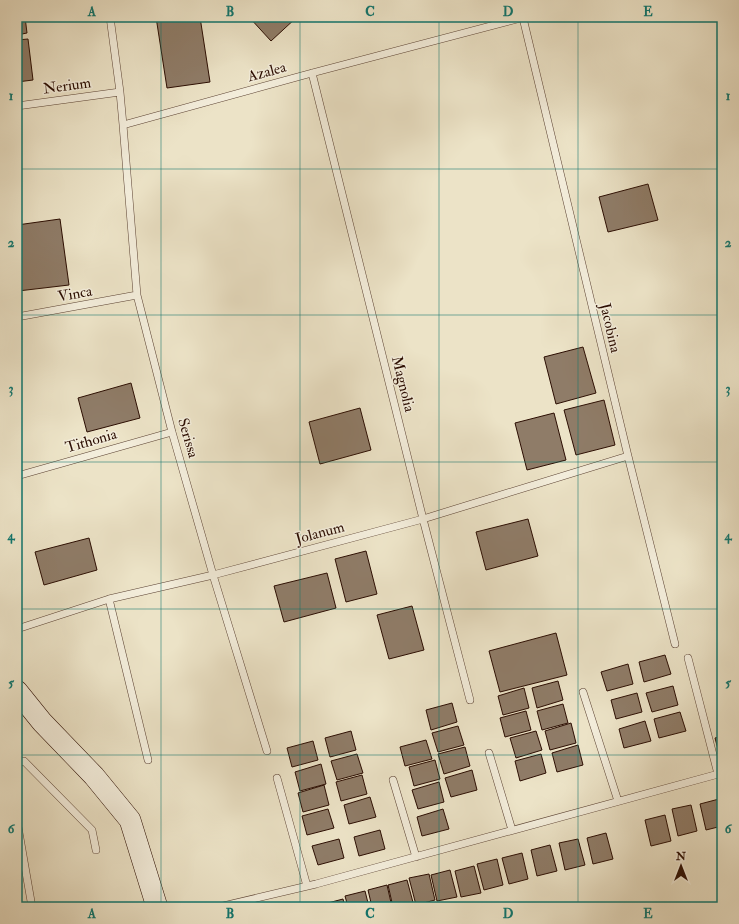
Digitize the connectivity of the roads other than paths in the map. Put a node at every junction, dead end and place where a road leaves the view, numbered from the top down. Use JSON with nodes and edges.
{"nodes":[{"id":1,"x":110,"y":17,"type":"edge"},
{"id":2,"x":524,"y":17,"type":"edge"},
{"id":3,"x":312,"y":73,"type":"junction"},
{"id":4,"x":120,"y":92,"type":"junction"},
{"id":5,"x":17,"y":106,"type":"edge"},
{"id":6,"x":123,"y":125,"type":"junction"},
{"id":7,"x":137,"y":296,"type":"junction"},
{"id":8,"x":17,"y":318,"type":"edge"},
{"id":9,"x":172,"y":432,"type":"junction"},
{"id":10,"x":628,"y":456,"type":"junction"},
{"id":11,"x":17,"y":476,"type":"edge"},
{"id":12,"x":423,"y":519,"type":"junction"},
{"id":13,"x":214,"y":575,"type":"junction"},
{"id":14,"x":109,"y":599,"type":"junction"},
{"id":15,"x":17,"y":629,"type":"edge"},
{"id":16,"x":675,"y":644,"type":"dead end"},
{"id":17,"x":688,"y":658,"type":"dead end"},
{"id":18,"x":17,"y":691,"type":"edge"},
{"id":19,"x":583,"y":692,"type":"dead end"},
{"id":20,"x":470,"y":700,"type":"dead end"},
{"id":21,"x":267,"y":751,"type":"dead end"},
{"id":22,"x":489,"y":753,"type":"dead end"},
{"id":23,"x":148,"y":760,"type":"dead end"},
{"id":24,"x":17,"y":762,"type":"edge"},
{"id":25,"x":720,"y":773,"type":"edge"},
{"id":26,"x":277,"y":778,"type":"dead end"},
{"id":27,"x":393,"y":780,"type":"dead end"},
{"id":28,"x":618,"y":802,"type":"junction"},
{"id":29,"x":17,"y":821,"type":"edge"},
{"id":30,"x":512,"y":830,"type":"junction"},
{"id":31,"x":96,"y":850,"type":"dead end"},
{"id":32,"x":416,"y":857,"type":"junction"},
{"id":33,"x":308,"y":886,"type":"junction"},
{"id":34,"x":32,"y":907,"type":"edge"},
{"id":35,"x":157,"y":907,"type":"edge"},
{"id":36,"x":219,"y":907,"type":"edge"}],
"edges":[{"from":1,"to":4,"type":"lane"},
{"from":2,"to":3,"type":"lane","name":"Azalea"},
{"from":2,"to":10,"type":"lane","name":"Jacobina"},
{"from":3,"to":6,"type":"lane","name":"Azalea"},
{"from":3,"to":12,"type":"lane","name":"Magnolia"},
{"from":4,"to":5,"type":"lane","name":"Nerium"},
{"from":4,"to":6,"type":"lane"},
{"from":6,"to":7,"type":"lane","name":"Serissa"},
{"from":7,"to":8,"type":"lane","name":"Vinca"},
{"from":7,"to":9,"type":"lane","name":"Serissa"},
{"from":9,"to":11,"type":"lane","name":"Tithonia"},
{"from":9,"to":13,"type":"lane","name":"Serissa"},
{"from":10,"to":12,"type":"lane","name":"Jolanum"},
{"from":10,"to":16,"type":"lane","name":"Jacobina"},
{"from":12,"to":13,"type":"lane","name":"Jolanum"},
{"from":12,"to":20,"type":"lane","name":"Magnolia"},
{"from":13,"to":14,"type":"lane","name":"Jolanum"},
{"from":13,"to":21,"type":"lane","name":"Serissa"},
{"from":14,"to":15,"type":"lane","name":"Jolanum"},
{"from":14,"to":23,"type":"lane"},
{"from":17,"to":25,"type":"lane"},
{"from":18,"to":35,"type":"street"},
{"from":19,"to":28,"type":"lane"},
{"from":22,"to":30,"type":"lane"},
{"from":24,"to":31,"type":"lane"},
{"from":25,"to":28,"type":"lane"},
{"from":26,"to":33,"type":"lane"},
{"from":27,"to":32,"type":"lane"},
{"from":28,"to":30,"type":"lane"},
{"from":29,"to":34,"type":"lane"},
{"from":30,"to":32,"type":"lane"},
{"from":32,"to":33,"type":"lane"},
{"from":33,"to":36,"type":"lane"}]}
